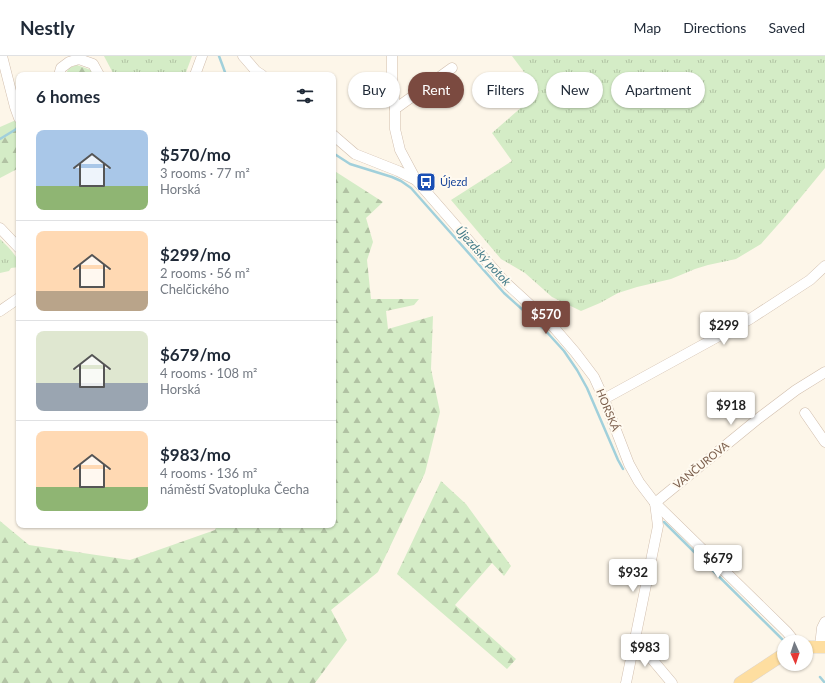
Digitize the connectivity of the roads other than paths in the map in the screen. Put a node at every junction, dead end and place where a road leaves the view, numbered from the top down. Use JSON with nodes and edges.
{"nodes":[{"id":1,"x":2,"y":56,"type":"edge"},
{"id":2,"x":202,"y":56,"type":"edge"},
{"id":3,"x":243,"y":56,"type":"edge"},
{"id":4,"x":392,"y":56,"type":"edge"},
{"id":5,"x":452,"y":68,"type":"dead end"},
{"id":6,"x":60,"y":72,"type":"edge"},
{"id":7,"x":97,"y":72,"type":"edge"},
{"id":8,"x":196,"y":72,"type":"edge"},
{"id":9,"x":258,"y":72,"type":"edge"},
{"id":10,"x":395,"y":109,"type":"junction"},
{"id":11,"x":16,"y":110,"type":"edge"},
{"id":12,"x":336,"y":138,"type":"edge"},
{"id":13,"x":416,"y":180,"type":"junction"},
{"id":14,"x":0,"y":228,"type":"edge"},
{"id":15,"x":16,"y":245,"type":"edge"},
{"id":16,"x":825,"y":266,"type":"edge"},
{"id":17,"x":16,"y":300,"type":"edge"},
{"id":18,"x":0,"y":311,"type":"edge"},
{"id":19,"x":825,"y":372,"type":"edge"},
{"id":20,"x":604,"y":400,"type":"junction"},
{"id":21,"x":805,"y":413,"type":"dead end"},
{"id":22,"x":825,"y":442,"type":"edge"},
{"id":23,"x":655,"y":503,"type":"junction"},
{"id":24,"x":825,"y":622,"type":"edge"},
{"id":25,"x":789,"y":635,"type":"edge"},
{"id":26,"x":635,"y":639,"type":"junction"},
{"id":27,"x":822,"y":646,"type":"edge"},
{"id":28,"x":777,"y":659,"type":"edge"},
{"id":29,"x":626,"y":683,"type":"edge"},
{"id":30,"x":672,"y":683,"type":"edge"},
{"id":31,"x":740,"y":683,"type":"edge"}],
"edges":[{"from":1,"to":11,"type":"street"},
{"from":2,"to":8,"type":"street"},
{"from":3,"to":9,"type":"street"},
{"from":4,"to":10,"type":"street"},
{"from":5,"to":10,"type":"street"},
{"from":6,"to":7,"type":"street"},
{"from":10,"to":13,"type":"street"},
{"from":12,"to":13,"type":"street"},
{"from":13,"to":20,"type":"street","name":"HORSKÁ"},
{"from":14,"to":15,"type":"street"},
{"from":16,"to":20,"type":"street"},
{"from":17,"to":18,"type":"street"},
{"from":19,"to":23,"type":"street","name":"VANČUROVA"},
{"from":20,"to":23,"type":"street","name":"HORSKÁ"},
{"from":21,"to":22,"type":"street"},
{"from":23,"to":25,"type":"street","name":"HORSKÁ"},
{"from":23,"to":26,"type":"street"},
{"from":24,"to":27,"type":"street"},
{"from":26,"to":29,"type":"street"},
{"from":26,"to":30,"type":"street"},
{"from":28,"to":31,"type":"main road"}]}
